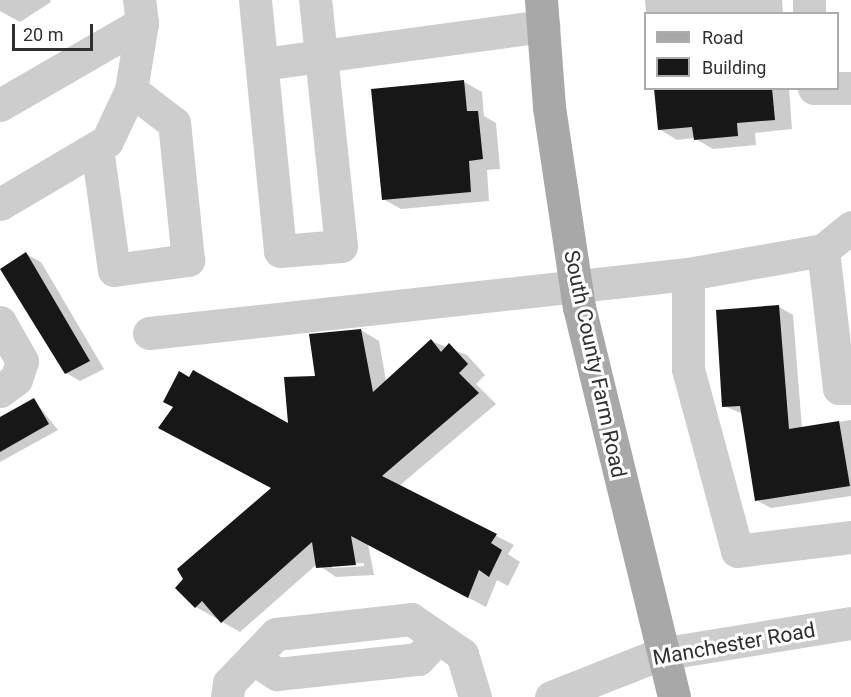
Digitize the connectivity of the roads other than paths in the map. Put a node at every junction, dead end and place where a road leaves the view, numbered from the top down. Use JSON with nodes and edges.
{"nodes":[{"id":1,"x":255,"y":0,"type":"edge"},
{"id":2,"x":315,"y":0,"type":"edge"},
{"id":3,"x":141,"y":12,"type":"edge"},
{"id":4,"x":542,"y":13,"type":"edge"},
{"id":5,"x":320,"y":56,"type":"junction"},
{"id":6,"x":262,"y":64,"type":"junction"},
{"id":7,"x":131,"y":90,"type":"junction"},
{"id":8,"x":0,"y":105,"type":"edge"},
{"id":9,"x":97,"y":147,"type":"junction"},
{"id":10,"x":1,"y":201,"type":"edge"},
{"id":11,"x":851,"y":226,"type":"edge"},
{"id":12,"x":823,"y":250,"type":"junction"},
{"id":13,"x":688,"y":274,"type":"junction"},
{"id":14,"x":576,"y":289,"type":"junction"},
{"id":15,"x":0,"y":322,"type":"edge"},
{"id":16,"x":149,"y":333,"type":"dead end"},
{"id":17,"x":851,"y":388,"type":"edge"},
{"id":18,"x":0,"y":391,"type":"edge"},
{"id":19,"x":851,"y":537,"type":"edge"},
{"id":20,"x":851,"y":623,"type":"edge"},
{"id":21,"x":660,"y":654,"type":"junction"},
{"id":22,"x":228,"y":690,"type":"edge"},
{"id":23,"x":475,"y":697,"type":"edge"},
{"id":24,"x":551,"y":697,"type":"edge"},
{"id":25,"x":674,"y":697,"type":"edge"}],
"edges":[{"from":1,"to":6,"type":"street"},
{"from":2,"to":5,"type":"street"},
{"from":3,"to":7,"type":"street"},
{"from":3,"to":8,"type":"street"},
{"from":4,"to":5,"type":"street"},
{"from":4,"to":14,"type":"main road","name":"South County Farm Road"},
{"from":5,"to":6,"type":"street"},
{"from":5,"to":6,"type":"street"},
{"from":7,"to":9,"type":"street"},
{"from":7,"to":9,"type":"street"},
{"from":9,"to":10,"type":"street"},
{"from":11,"to":12,"type":"street"},
{"from":12,"to":13,"type":"street"},
{"from":12,"to":17,"type":"street"},
{"from":13,"to":14,"type":"street"},
{"from":13,"to":19,"type":"street"},
{"from":14,"to":16,"type":"street"},
{"from":14,"to":21,"type":"main road","name":"South County Farm Road"},
{"from":15,"to":18,"type":"street"},
{"from":20,"to":21,"type":"street","name":"Manchester Road"},
{"from":21,"to":24,"type":"street","name":"Manchester Road"},
{"from":21,"to":25,"type":"main road","name":"South County Farm Road"},
{"from":22,"to":23,"type":"street"}]}
